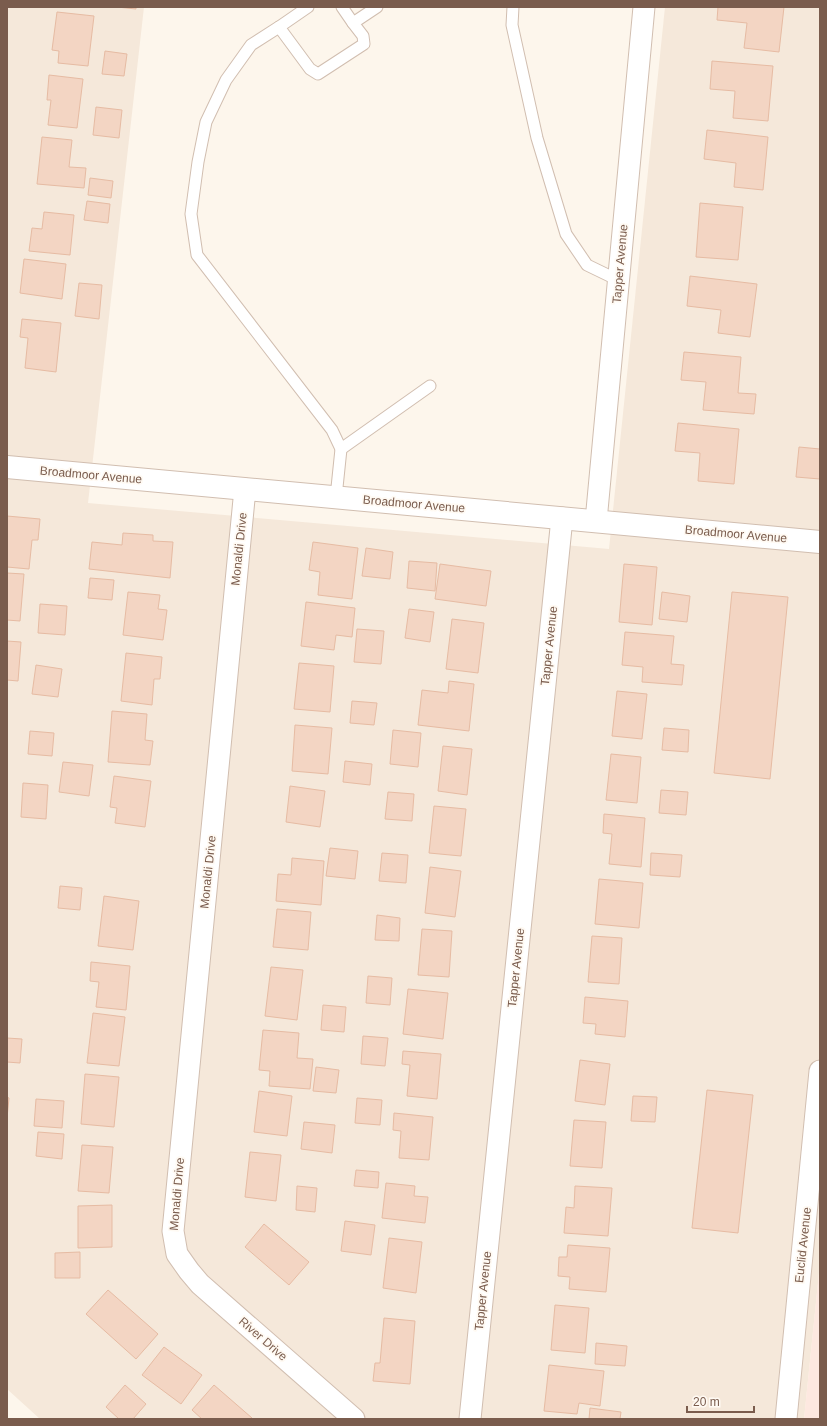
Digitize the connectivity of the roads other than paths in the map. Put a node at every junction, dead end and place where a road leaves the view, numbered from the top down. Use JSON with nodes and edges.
{"nodes":[{"id":1,"x":308,"y":7,"type":"edge"},
{"id":2,"x":342,"y":7,"type":"edge"},
{"id":3,"x":377,"y":7,"type":"edge"},
{"id":4,"x":514,"y":7,"type":"edge"},
{"id":5,"x":644,"y":7,"type":"edge"},
{"id":6,"x":353,"y":23,"type":"junction"},
{"id":7,"x":279,"y":27,"type":"junction"},
{"id":8,"x":618,"y":280,"type":"junction"},
{"id":9,"x":430,"y":386,"type":"dead end"},
{"id":10,"x":341,"y":449,"type":"junction"},
{"id":11,"x":7,"y":467,"type":"edge"},
{"id":12,"x":245,"y":489,"type":"junction"},
{"id":13,"x":336,"y":497,"type":"junction"},
{"id":14,"x":562,"y":518,"type":"junction"},
{"id":15,"x":596,"y":521,"type":"junction"},
{"id":16,"x":820,"y":542,"type":"edge"},
{"id":17,"x":820,"y":1071,"type":"edge"},
{"id":18,"x":177,"y":1254,"type":"joint"},
{"id":19,"x":354,"y":1419,"type":"edge"},
{"id":20,"x":470,"y":1419,"type":"edge"},
{"id":21,"x":786,"y":1419,"type":"edge"}],
"edges":[{"from":1,"to":7,"type":"lane"},
{"from":2,"to":6,"type":"lane"},
{"from":3,"to":6,"type":"lane"},
{"from":4,"to":8,"type":"lane"},
{"from":5,"to":8,"type":"street","name":"Tapper Avenue"},
{"from":6,"to":7,"type":"lane"},
{"from":7,"to":10,"type":"lane"},
{"from":8,"to":15,"type":"street","name":"Tapper Avenue"},
{"from":9,"to":10,"type":"lane"},
{"from":10,"to":13,"type":"lane"},
{"from":11,"to":12,"type":"street","name":"Broadmoor Avenue"},
{"from":12,"to":13,"type":"street","name":"Broadmoor Avenue"},
{"from":12,"to":18,"type":"street","name":"Monaldi Drive"},
{"from":13,"to":14,"type":"street","name":"Broadmoor Avenue"},
{"from":14,"to":15,"type":"street","name":"Broadmoor Avenue"},
{"from":14,"to":20,"type":"street","name":"Tapper Avenue"},
{"from":15,"to":16,"type":"street","name":"Broadmoor Avenue"},
{"from":17,"to":21,"type":"street","name":"Euclid Avenue"},
{"from":18,"to":19,"type":"street","name":"River Drive"}]}
